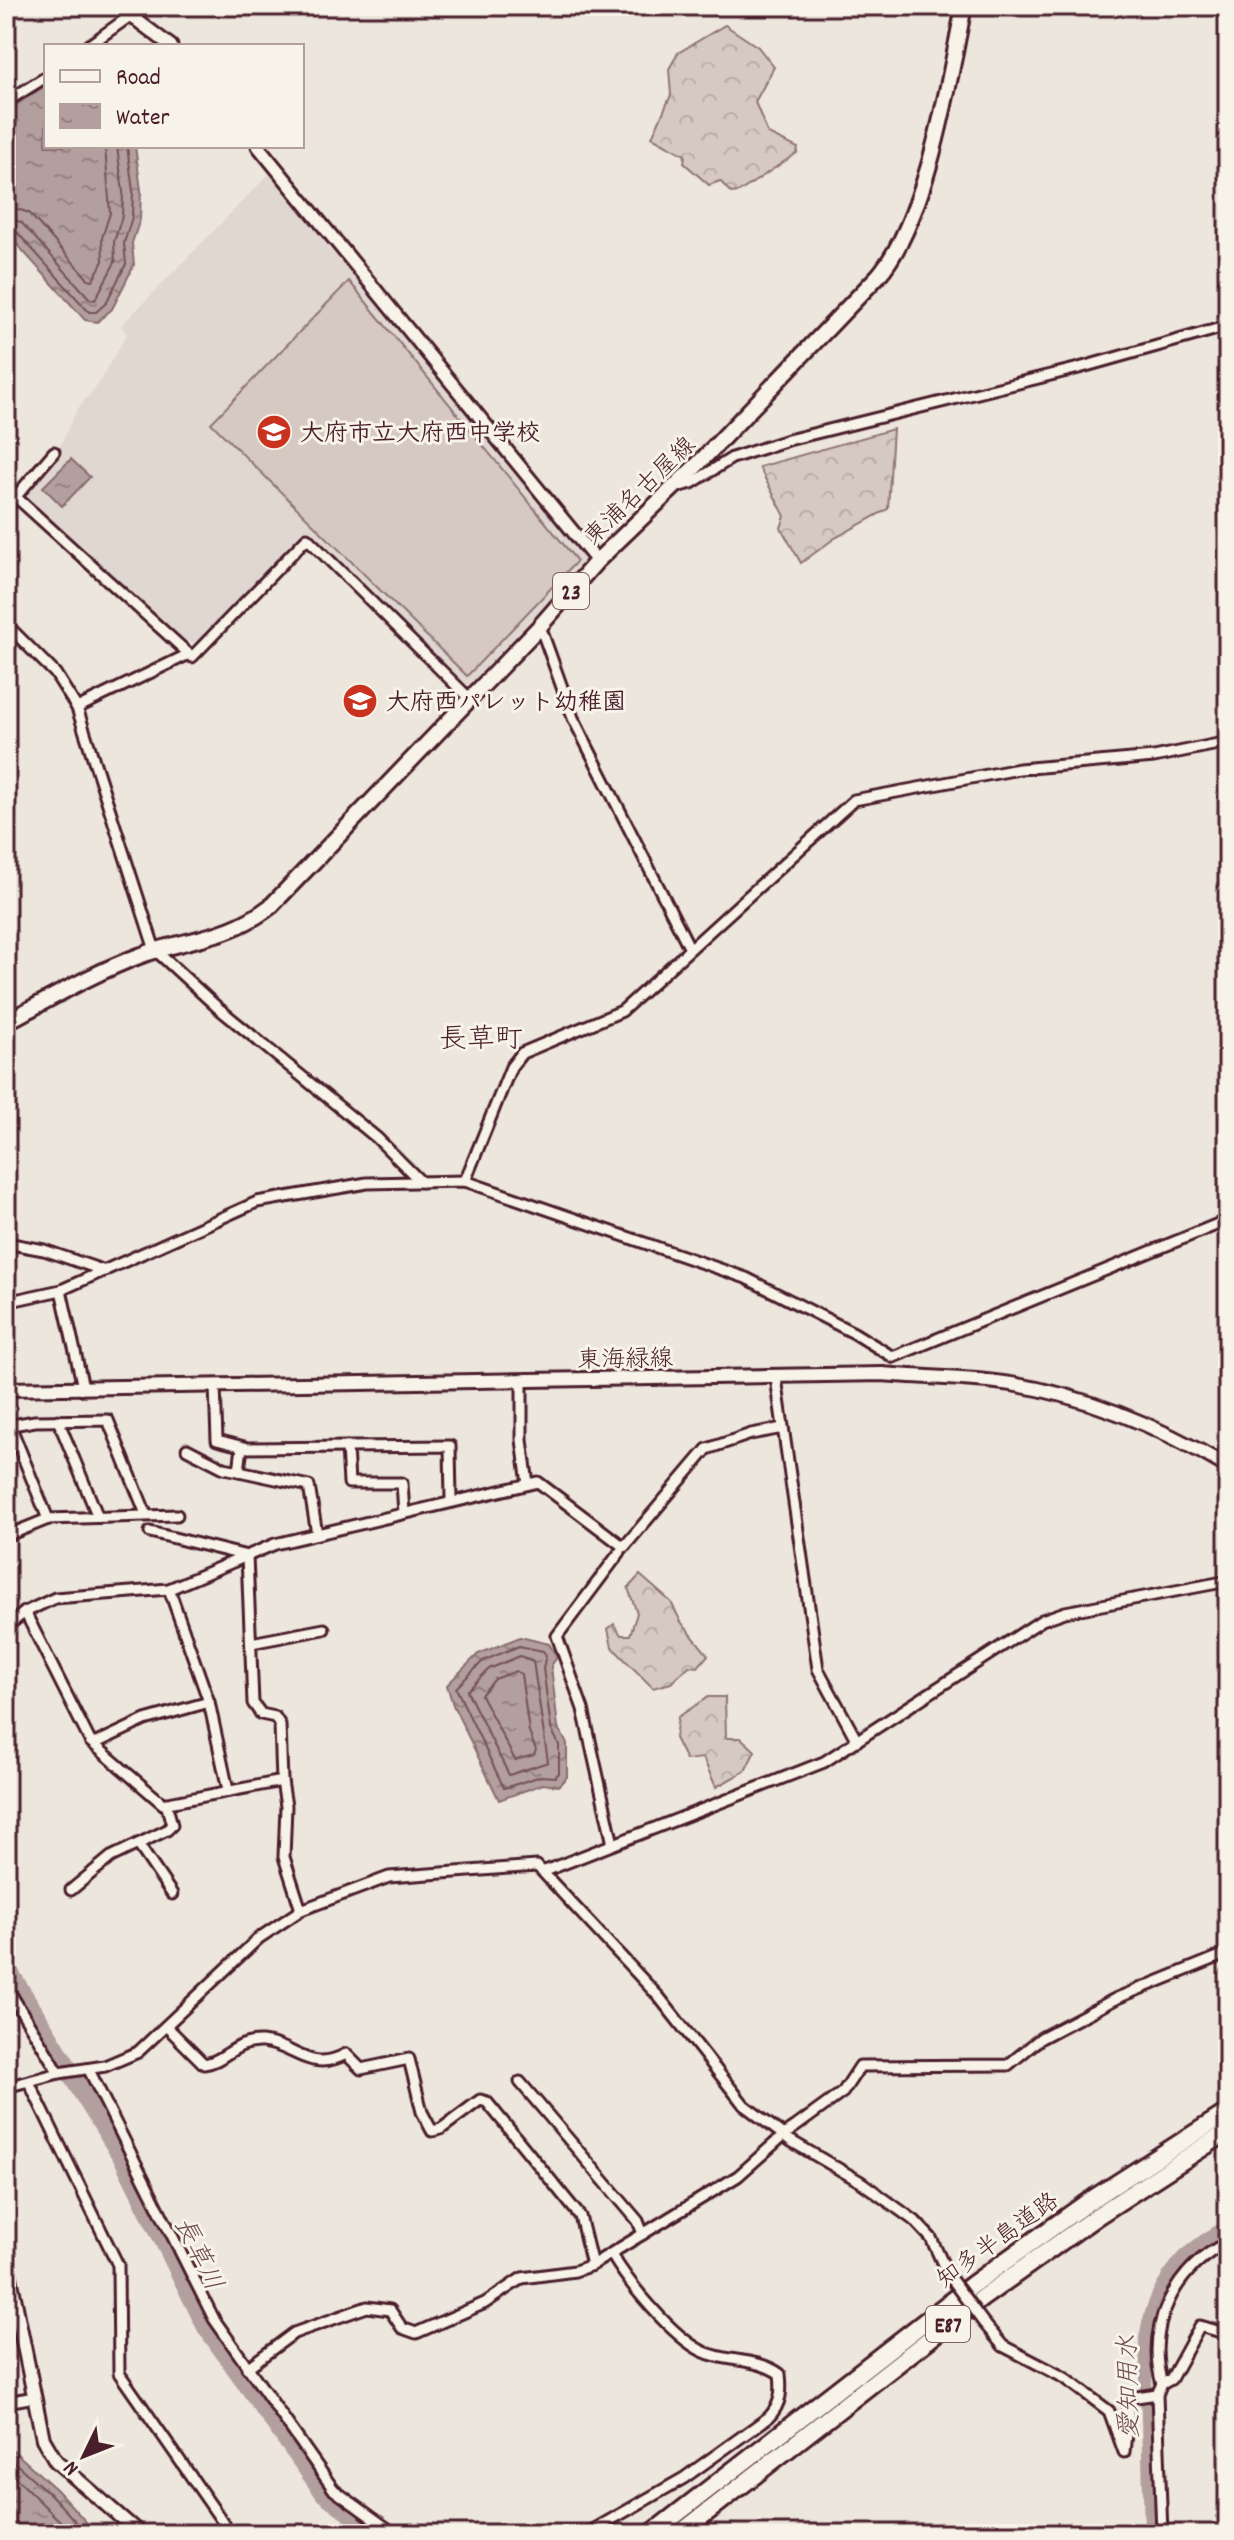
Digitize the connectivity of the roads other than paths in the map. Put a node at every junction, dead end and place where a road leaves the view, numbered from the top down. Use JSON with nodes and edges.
{"nodes":[{"id":1,"x":118,"y":6,"type":"edge"},
{"id":2,"x":144,"y":6,"type":"edge"},
{"id":3,"x":964,"y":6,"type":"edge"},
{"id":4,"x":130,"y":14,"type":"junction"},
{"id":5,"x":91,"y":44,"type":"edge"},
{"id":6,"x":168,"y":44,"type":"edge"},
{"id":7,"x":44,"y":78,"type":"edge"},
{"id":8,"x":6,"y":102,"type":"edge"},
{"id":9,"x":260,"y":148,"type":"edge"},
{"id":10,"x":1228,"y":326,"type":"edge"},
{"id":11,"x":54,"y":452,"type":"dead end"},
{"id":12,"x":675,"y":487,"type":"junction"},
{"id":13,"x":16,"y":497,"type":"junction"},
{"id":14,"x":6,"y":508,"type":"edge"},
{"id":15,"x":597,"y":561,"type":"junction"},
{"id":16,"x":6,"y":624,"type":"edge"},
{"id":17,"x":540,"y":626,"type":"junction"},
{"id":18,"x":189,"y":654,"type":"junction"},
{"id":19,"x":469,"y":698,"type":"junction"},
{"id":20,"x":77,"y":708,"type":"junction"},
{"id":21,"x":1228,"y":742,"type":"edge"},
{"id":22,"x":689,"y":947,"type":"junction"},
{"id":23,"x":155,"y":950,"type":"junction"},
{"id":24,"x":6,"y":1022,"type":"edge"},
{"id":25,"x":465,"y":1181,"type":"junction"},
{"id":26,"x":421,"y":1182,"type":"junction"},
{"id":27,"x":1228,"y":1220,"type":"edge"},
{"id":28,"x":6,"y":1243,"type":"edge"},
{"id":29,"x":105,"y":1271,"type":"junction"},
{"id":30,"x":61,"y":1290,"type":"junction"},
{"id":31,"x":6,"y":1302,"type":"edge"},
{"id":32,"x":893,"y":1357,"type":"junction"},
{"id":33,"x":891,"y":1375,"type":"junction"},
{"id":34,"x":776,"y":1378,"type":"junction"},
{"id":35,"x":522,"y":1382,"type":"junction"},
{"id":36,"x":215,"y":1386,"type":"junction"},
{"id":37,"x":83,"y":1387,"type":"junction"},
{"id":38,"x":6,"y":1389,"type":"edge"},
{"id":39,"x":58,"y":1420,"type":"junction"},
{"id":40,"x":8,"y":1426,"type":"edge"},
{"id":41,"x":783,"y":1428,"type":"junction"},
{"id":42,"x":242,"y":1447,"type":"junction"},
{"id":43,"x":347,"y":1447,"type":"junction"},
{"id":44,"x":187,"y":1449,"type":"dead end"},
{"id":45,"x":1228,"y":1467,"type":"edge"},
{"id":46,"x":239,"y":1471,"type":"junction"},
{"id":47,"x":528,"y":1484,"type":"junction"},
{"id":48,"x":451,"y":1500,"type":"junction"},
{"id":49,"x":404,"y":1513,"type":"junction"},
{"id":50,"x":146,"y":1514,"type":"junction"},
{"id":51,"x":177,"y":1515,"type":"dead end"},
{"id":52,"x":98,"y":1517,"type":"junction"},
{"id":53,"x":48,"y":1519,"type":"junction"},
{"id":54,"x":150,"y":1532,"type":"dead end"},
{"id":55,"x":317,"y":1534,"type":"junction"},
{"id":56,"x":6,"y":1535,"type":"edge"},
{"id":57,"x":620,"y":1552,"type":"dead end"},
{"id":58,"x":247,"y":1556,"type":"junction"},
{"id":59,"x":1228,"y":1581,"type":"edge"},
{"id":60,"x":169,"y":1589,"type":"junction"},
{"id":61,"x":25,"y":1612,"type":"junction"},
{"id":62,"x":6,"y":1627,"type":"edge"},
{"id":63,"x":324,"y":1629,"type":"dead end"},
{"id":64,"x":251,"y":1643,"type":"junction"},
{"id":65,"x":209,"y":1702,"type":"junction"},
{"id":66,"x":857,"y":1741,"type":"junction"},
{"id":67,"x":94,"y":1744,"type":"junction"},
{"id":68,"x":282,"y":1781,"type":"junction"},
{"id":69,"x":228,"y":1790,"type":"junction"},
{"id":70,"x":166,"y":1803,"type":"junction"},
{"id":71,"x":138,"y":1844,"type":"junction"},
{"id":72,"x":613,"y":1844,"type":"junction"},
{"id":73,"x":545,"y":1871,"type":"junction"},
{"id":74,"x":71,"y":1890,"type":"dead end"},
{"id":75,"x":172,"y":1894,"type":"dead end"},
{"id":76,"x":301,"y":1910,"type":"junction"},
{"id":77,"x":1228,"y":1953,"type":"edge"},
{"id":78,"x":6,"y":1986,"type":"edge"},
{"id":79,"x":166,"y":2026,"type":"junction"},
{"id":80,"x":89,"y":2070,"type":"junction"},
{"id":81,"x":59,"y":2073,"type":"junction"},
{"id":82,"x":29,"y":2082,"type":"junction"},
{"id":83,"x":520,"y":2082,"type":"dead end"},
{"id":84,"x":6,"y":2087,"type":"edge"},
{"id":85,"x":1228,"y":2112,"type":"edge"},
{"id":86,"x":1228,"y":2131,"type":"edge"},
{"id":87,"x":784,"y":2135,"type":"junction"},
{"id":88,"x":643,"y":2234,"type":"junction"},
{"id":89,"x":1228,"y":2242,"type":"edge"},
{"id":90,"x":612,"y":2255,"type":"junction"},
{"id":91,"x":6,"y":2258,"type":"edge"},
{"id":92,"x":592,"y":2265,"type":"junction"},
{"id":93,"x":1228,"y":2334,"type":"edge"},
{"id":94,"x":247,"y":2368,"type":"junction"},
{"id":95,"x":1162,"y":2384,"type":"junction"},
{"id":96,"x":1157,"y":2394,"type":"junction"},
{"id":97,"x":35,"y":2397,"type":"junction"},
{"id":98,"x":6,"y":2402,"type":"edge"},
{"id":99,"x":742,"y":2464,"type":"junction"},
{"id":100,"x":768,"y":2465,"type":"junction"},
{"id":101,"x":140,"y":2534,"type":"edge"},
{"id":102,"x":231,"y":2534,"type":"edge"},
{"id":103,"x":395,"y":2534,"type":"edge"},
{"id":104,"x":586,"y":2534,"type":"edge"},
{"id":105,"x":637,"y":2534,"type":"edge"},
{"id":106,"x":651,"y":2534,"type":"edge"},
{"id":107,"x":679,"y":2534,"type":"edge"},
{"id":108,"x":697,"y":2534,"type":"edge"},
{"id":109,"x":1162,"y":2534,"type":"edge"}],
"edges":[{"from":1,"to":4,"type":"street"},
{"from":2,"to":4,"type":"street"},
{"from":3,"to":12,"type":"main road","name":"東浦名古屋線","number":"23"},
{"from":4,"to":5,"type":"street"},
{"from":4,"to":6,"type":"street"},
{"from":7,"to":8,"type":"street"},
{"from":9,"to":15,"type":"street"},
{"from":10,"to":12,"type":"street"},
{"from":11,"to":13,"type":"street"},
{"from":12,"to":15,"type":"main road","name":"東浦名古屋線","number":"23"},
{"from":13,"to":14,"type":"street"},
{"from":13,"to":18,"type":"street"},
{"from":15,"to":17,"type":"main road","name":"東浦名古屋線","number":"23"},
{"from":16,"to":20,"type":"street"},
{"from":17,"to":19,"type":"main road","name":"東浦名古屋線","number":"23"},
{"from":17,"to":22,"type":"street"},
{"from":18,"to":19,"type":"street"},
{"from":18,"to":20,"type":"street"},
{"from":19,"to":23,"type":"main road","name":"東浦名古屋線","number":"23"},
{"from":20,"to":23,"type":"street"},
{"from":21,"to":22,"type":"street"},
{"from":22,"to":25,"type":"street"},
{"from":23,"to":24,"type":"main road","name":"東浦名古屋線","number":"23"},
{"from":23,"to":26,"type":"street"},
{"from":25,"to":26,"type":"street"},
{"from":25,"to":32,"type":"street"},
{"from":26,"to":29,"type":"street"},
{"from":27,"to":32,"type":"street"},
{"from":28,"to":29,"type":"street"},
{"from":29,"to":30,"type":"street"},
{"from":30,"to":31,"type":"street"},
{"from":30,"to":37,"type":"street"},
{"from":32,"to":33,"type":"street"},
{"from":33,"to":34,"type":"main road","name":"東海緑線"},
{"from":33,"to":45,"type":"main road","name":"東海緑線"},
{"from":34,"to":35,"type":"main road","name":"東海緑線"},
{"from":34,"to":41,"type":"street"},
{"from":35,"to":36,"type":"main road","name":"東海緑線"},
{"from":35,"to":47,"type":"street"},
{"from":36,"to":37,"type":"main road","name":"東海緑線"},
{"from":36,"to":42,"type":"street"},
{"from":37,"to":38,"type":"main road","name":"東海緑線"},
{"from":39,"to":40,"type":"street"},
{"from":39,"to":50,"type":"street"},
{"from":39,"to":52,"type":"street"},
{"from":40,"to":53,"type":"street"},
{"from":41,"to":47,"type":"street"},
{"from":41,"to":66,"type":"street"},
{"from":42,"to":43,"type":"street"},
{"from":42,"to":46,"type":"street"},
{"from":43,"to":48,"type":"street"},
{"from":43,"to":49,"type":"street"},
{"from":44,"to":46,"type":"street"},
{"from":46,"to":55,"type":"street"},
{"from":47,"to":48,"type":"street"},
{"from":48,"to":49,"type":"street"},
{"from":49,"to":55,"type":"street"},
{"from":50,"to":51,"type":"street"},
{"from":50,"to":52,"type":"street"},
{"from":52,"to":53,"type":"street"},
{"from":53,"to":56,"type":"street"},
{"from":54,"to":58,"type":"street"},
{"from":55,"to":58,"type":"street"},
{"from":57,"to":72,"type":"street"},
{"from":58,"to":60,"type":"street"},
{"from":58,"to":64,"type":"street"},
{"from":59,"to":66,"type":"street"},
{"from":60,"to":61,"type":"street"},
{"from":60,"to":65,"type":"street"},
{"from":61,"to":62,"type":"street"},
{"from":61,"to":67,"type":"street"},
{"from":63,"to":64,"type":"street"},
{"from":64,"to":68,"type":"street"},
{"from":65,"to":67,"type":"street"},
{"from":65,"to":69,"type":"street"},
{"from":66,"to":72,"type":"street"},
{"from":67,"to":70,"type":"street"},
{"from":68,"to":69,"type":"street"},
{"from":68,"to":76,"type":"street"},
{"from":69,"to":70,"type":"street"},
{"from":70,"to":71,"type":"street"},
{"from":71,"to":74,"type":"street"},
{"from":71,"to":75,"type":"street"},
{"from":72,"to":73,"type":"street"},
{"from":73,"to":76,"type":"street"},
{"from":73,"to":87,"type":"street"},
{"from":76,"to":79,"type":"street"},
{"from":77,"to":87,"type":"street"},
{"from":78,"to":81,"type":"street"},
{"from":79,"to":80,"type":"street"},
{"from":79,"to":92,"type":"street"},
{"from":80,"to":81,"type":"street"},
{"from":80,"to":94,"type":"street"},
{"from":81,"to":82,"type":"street"},
{"from":82,"to":84,"type":"street"},
{"from":82,"to":102,"type":"street"},
{"from":83,"to":88,"type":"street"},
{"from":85,"to":99,"type":"highway","name":"知多半島道路","number":"E87"},
{"from":86,"to":100,"type":"highway","name":"知多半島道路","number":"E87"},
{"from":87,"to":88,"type":"street"},
{"from":87,"to":96,"type":"street","bridge":true},
{"from":88,"to":90,"type":"street"},
{"from":89,"to":95,"type":"street"},
{"from":90,"to":92,"type":"street"},
{"from":90,"to":104,"type":"street"},
{"from":91,"to":97,"type":"main road"},
{"from":92,"to":94,"type":"street"},
{"from":93,"to":95,"type":"street"},
{"from":94,"to":103,"type":"street"},
{"from":95,"to":96,"type":"street"},
{"from":96,"to":109,"type":"street"},
{"from":97,"to":98,"type":"street"},
{"from":97,"to":101,"type":"main road"},
{"from":99,"to":105,"type":"highway"},
{"from":99,"to":106,"type":"highway","name":"知多半島道路","number":"E87"},
{"from":100,"to":107,"type":"highway","name":"知多半島道路","number":"E87"},
{"from":100,"to":108,"type":"highway"}]}
